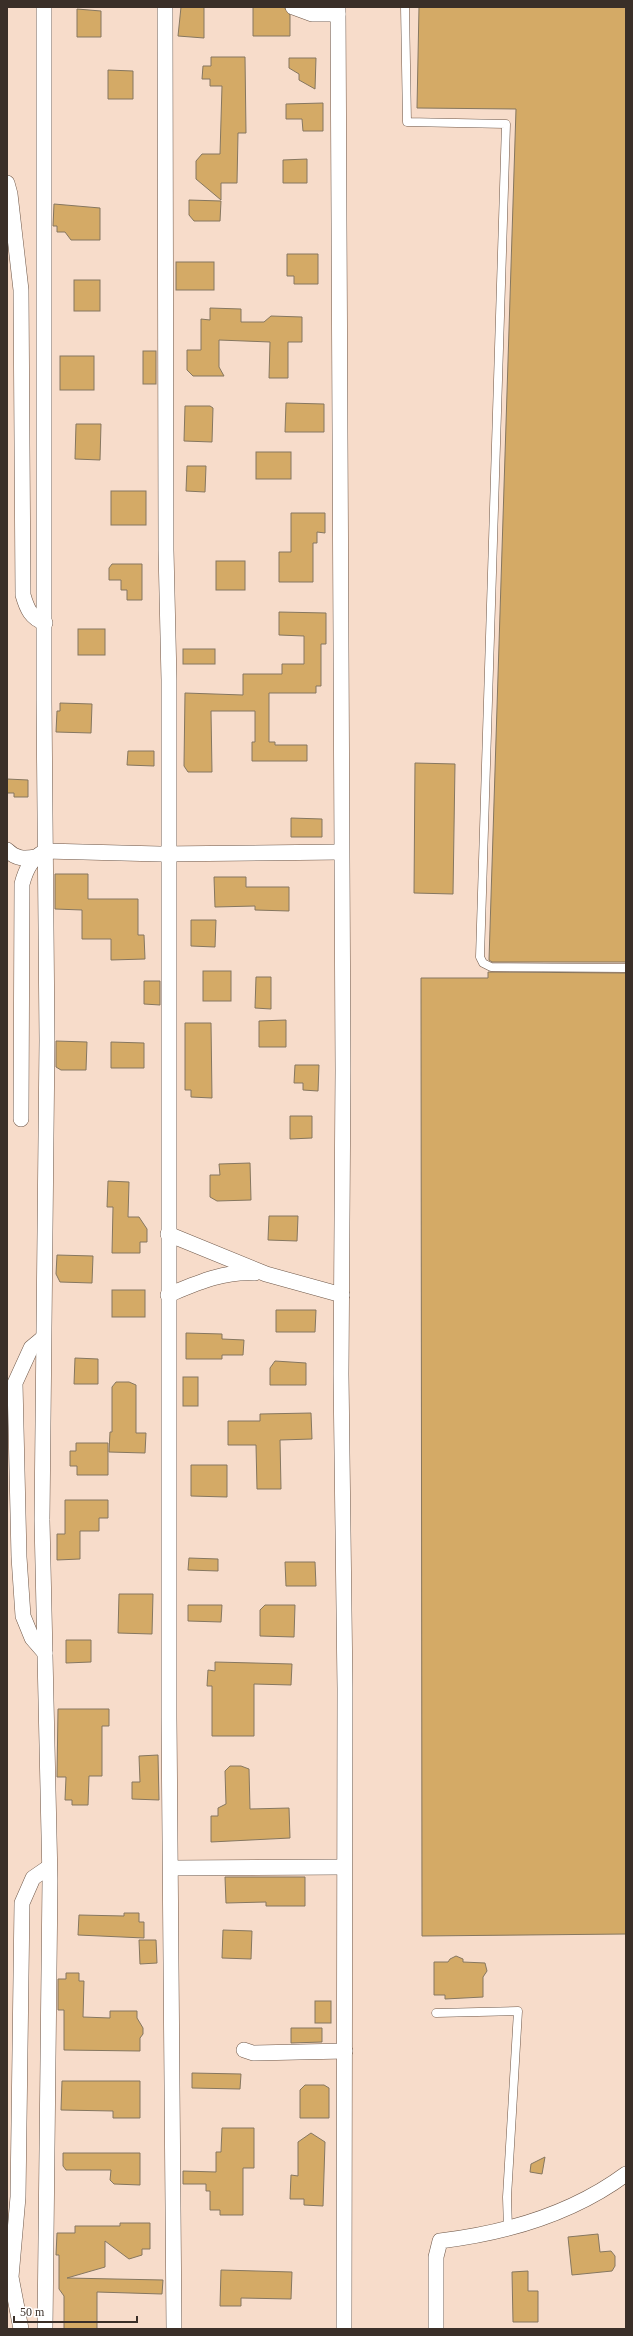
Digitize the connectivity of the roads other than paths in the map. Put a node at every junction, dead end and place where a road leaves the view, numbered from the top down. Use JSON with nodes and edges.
{"nodes":[{"id":1,"x":44,"y":7,"type":"edge"},
{"id":2,"x":165,"y":7,"type":"edge"},
{"id":3,"x":293,"y":7,"type":"edge"},
{"id":4,"x":405,"y":7,"type":"edge"},
{"id":5,"x":338,"y":11,"type":"edge"},
{"id":6,"x":7,"y":183,"type":"edge"},
{"id":7,"x":45,"y":623,"type":"junction"},
{"id":8,"x":7,"y":850,"type":"edge"},
{"id":9,"x":341,"y":852,"type":"junction"},
{"id":10,"x":168,"y":853,"type":"junction"},
{"id":11,"x":40,"y":854,"type":"junction"},
{"id":12,"x":626,"y":968,"type":"edge"},
{"id":13,"x":21,"y":1119,"type":"dead end"},
{"id":14,"x":168,"y":1234,"type":"junction"},
{"id":15,"x":266,"y":1274,"type":"junction"},
{"id":16,"x":168,"y":1295,"type":"junction"},
{"id":17,"x":342,"y":1295,"type":"junction"},
{"id":18,"x":43,"y":1338,"type":"junction"},
{"id":19,"x":45,"y":1653,"type":"junction"},
{"id":20,"x":49,"y":1867,"type":"junction"},
{"id":21,"x":344,"y":1867,"type":"junction"},
{"id":22,"x":171,"y":1868,"type":"junction"},
{"id":23,"x":436,"y":2013,"type":"dead end"},
{"id":24,"x":244,"y":2050,"type":"dead end"},
{"id":25,"x":345,"y":2051,"type":"junction"},
{"id":26,"x":626,"y":2174,"type":"edge"},
{"id":27,"x":508,"y":2229,"type":"junction"},
{"id":28,"x":21,"y":2329,"type":"edge"},
{"id":29,"x":46,"y":2329,"type":"edge"},
{"id":30,"x":174,"y":2329,"type":"edge"},
{"id":31,"x":344,"y":2329,"type":"edge"},
{"id":32,"x":436,"y":2329,"type":"edge"}],
"edges":[{"from":1,"to":7,"type":"street"},
{"from":2,"to":10,"type":"street"},
{"from":3,"to":5,"type":"street"},
{"from":4,"to":12,"type":"lane"},
{"from":5,"to":9,"type":"street"},
{"from":6,"to":7,"type":"street"},
{"from":7,"to":11,"type":"street"},
{"from":8,"to":11,"type":"street"},
{"from":9,"to":10,"type":"street"},
{"from":9,"to":17,"type":"street"},
{"from":10,"to":11,"type":"street"},
{"from":10,"to":14,"type":"street"},
{"from":11,"to":13,"type":"street"},
{"from":11,"to":18,"type":"street"},
{"from":14,"to":15,"type":"street"},
{"from":14,"to":16,"type":"street"},
{"from":15,"to":16,"type":"street"},
{"from":15,"to":17,"type":"street"},
{"from":16,"to":22,"type":"street"},
{"from":17,"to":21,"type":"street"},
{"from":18,"to":19,"type":"street"},
{"from":18,"to":19,"type":"street"},
{"from":19,"to":20,"type":"street"},
{"from":20,"to":28,"type":"street"},
{"from":20,"to":29,"type":"street"},
{"from":21,"to":22,"type":"street"},
{"from":21,"to":25,"type":"street"},
{"from":22,"to":30,"type":"street"},
{"from":23,"to":27,"type":"lane"},
{"from":24,"to":25,"type":"street"},
{"from":25,"to":31,"type":"street"},
{"from":26,"to":27,"type":"street"},
{"from":27,"to":32,"type":"street"}]}
